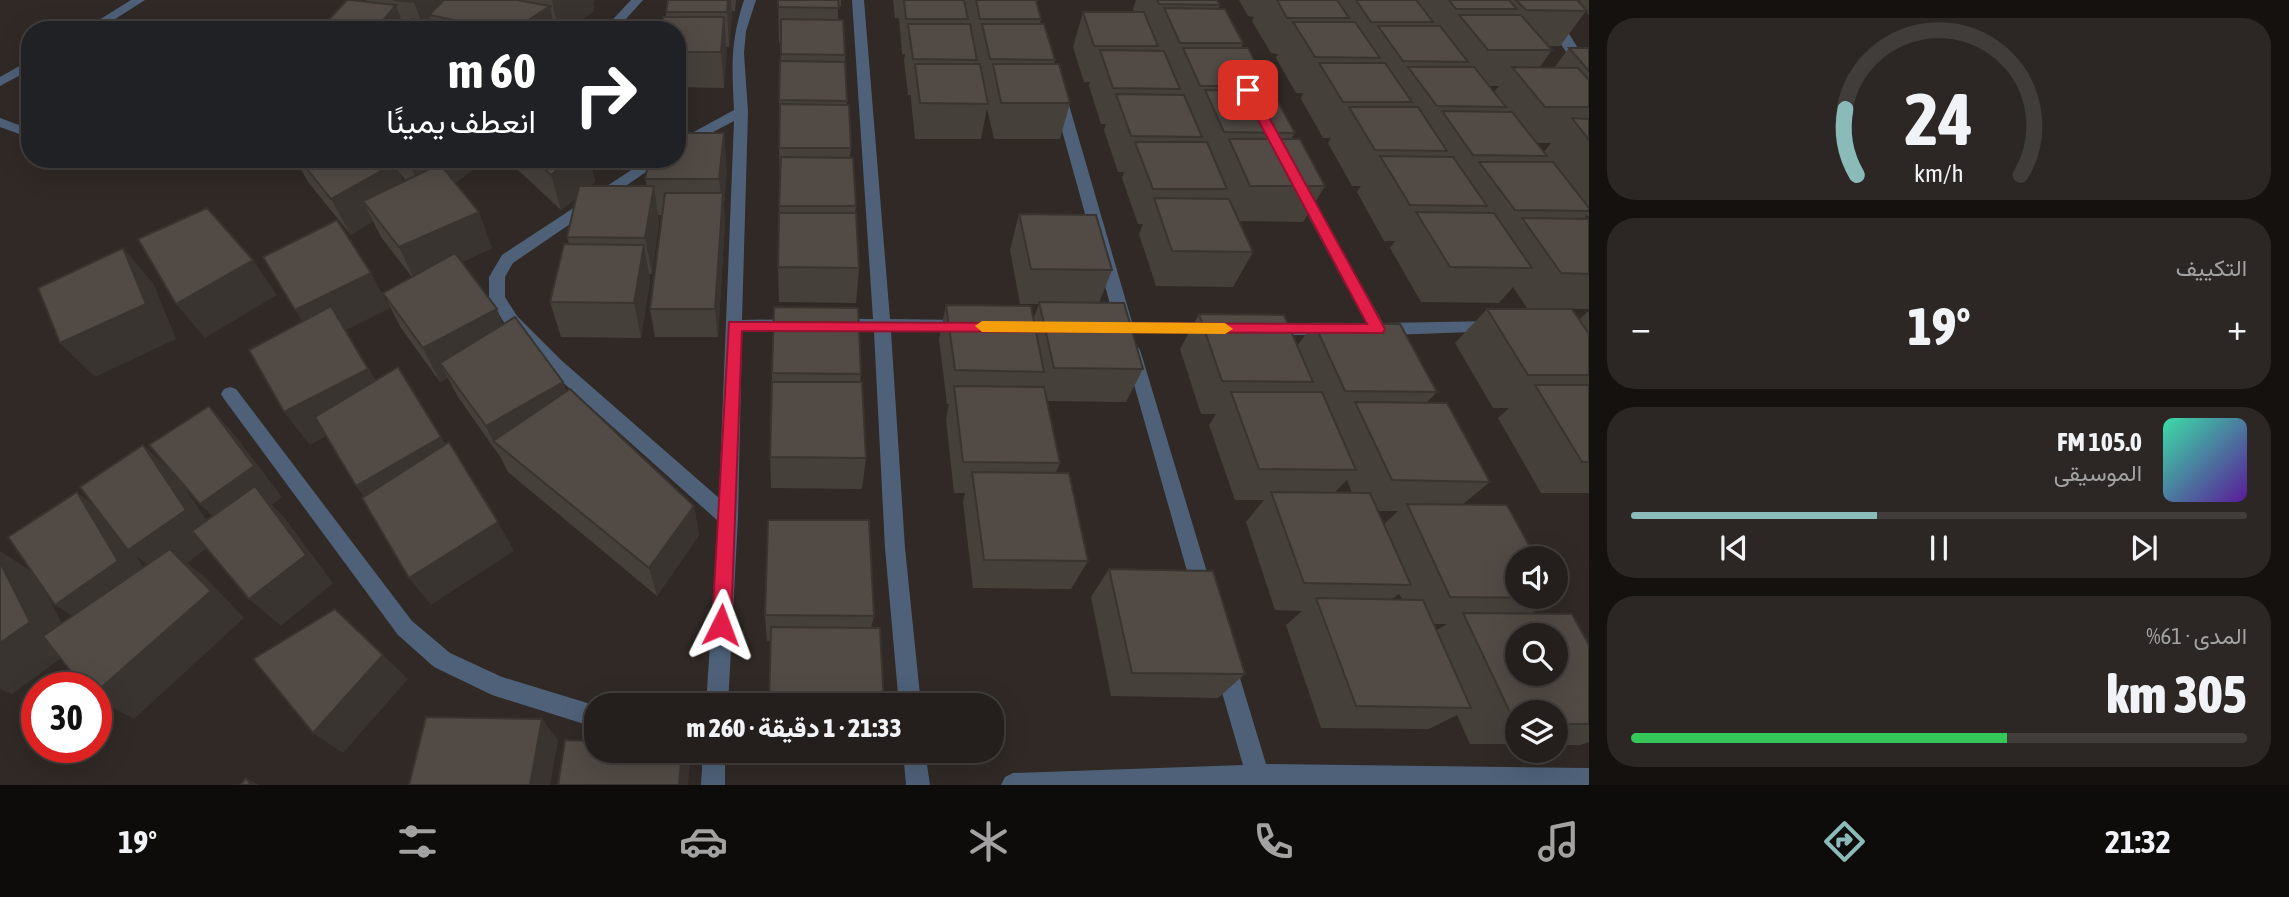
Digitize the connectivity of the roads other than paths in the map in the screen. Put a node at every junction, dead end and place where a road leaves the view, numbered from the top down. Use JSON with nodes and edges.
{"nodes":[{"id":1,"x":139,"y":0,"type":"edge"},
{"id":2,"x":637,"y":0,"type":"edge"},
{"id":3,"x":750,"y":0,"type":"edge"},
{"id":4,"x":858,"y":0,"type":"edge"},
{"id":5,"x":1542,"y":0,"type":"edge"},
{"id":6,"x":104,"y":21,"type":"edge"},
{"id":7,"x":617,"y":21,"type":"edge"},
{"id":8,"x":21,"y":69,"type":"edge"},
{"id":9,"x":1589,"y":75,"type":"edge"},
{"id":10,"x":1054,"y":79,"type":"edge"},
{"id":11,"x":0,"y":82,"type":"edge"},
{"id":12,"x":741,"y":112,"type":"junction"},
{"id":13,"x":0,"y":122,"type":"edge"},
{"id":14,"x":21,"y":130,"type":"edge"},
{"id":15,"x":686,"y":142,"type":"edge"},
{"id":16,"x":644,"y":168,"type":"edge"},
{"id":17,"x":1292,"y":173,"type":"edge"},
{"id":18,"x":882,"y":325,"type":"junction"},
{"id":19,"x":734,"y":326,"type":"junction"},
{"id":20,"x":977,"y":326,"type":"edge"},
{"id":21,"x":1510,"y":327,"type":"edge"},
{"id":22,"x":1098,"y":328,"type":"edge"},
{"id":23,"x":1125,"y":328,"type":"junction"},
{"id":24,"x":1365,"y":329,"type":"junction"},
{"id":25,"x":1391,"y":353,"type":"edge"},
{"id":26,"x":230,"y":394,"type":"dead end"},
{"id":27,"x":728,"y":518,"type":"junction"},
{"id":28,"x":1207,"y":604,"type":"edge"},
{"id":29,"x":1219,"y":643,"type":"edge"},
{"id":30,"x":717,"y":693,"type":"edge"},
{"id":31,"x":909,"y":693,"type":"edge"},
{"id":32,"x":584,"y":713,"type":"edge"},
{"id":33,"x":712,"y":763,"type":"edge"},
{"id":34,"x":915,"y":763,"type":"edge"},
{"id":35,"x":1259,"y":780,"type":"edge"},
{"id":36,"x":1589,"y":780,"type":"edge"},
{"id":37,"x":713,"y":785,"type":"edge"},
{"id":38,"x":918,"y":785,"type":"edge"},
{"id":39,"x":1013,"y":785,"type":"edge"}],
"edges":[{"from":1,"to":6,"type":"street"},
{"from":2,"to":7,"type":"street"},
{"from":3,"to":12,"type":"street"},
{"from":4,"to":18,"type":"street"},
{"from":5,"to":9,"type":"street"},
{"from":8,"to":11,"type":"street"},
{"from":10,"to":23,"type":"street"},
{"from":12,"to":15,"type":"street"},
{"from":12,"to":19,"type":"street"},
{"from":13,"to":14,"type":"street"},
{"from":16,"to":27,"type":"street"},
{"from":17,"to":24,"type":"street"},
{"from":18,"to":19,"type":"street"},
{"from":18,"to":20,"type":"street"},
{"from":18,"to":31,"type":"street"},
{"from":19,"to":27,"type":"street"},
{"from":21,"to":24,"type":"street"},
{"from":22,"to":23,"type":"street"},
{"from":23,"to":24,"type":"street"},
{"from":23,"to":28,"type":"street"},
{"from":24,"to":25,"type":"street"},
{"from":26,"to":32,"type":"street"},
{"from":27,"to":30,"type":"street"},
{"from":29,"to":35,"type":"street"},
{"from":33,"to":37,"type":"street"},
{"from":34,"to":38,"type":"street"},
{"from":35,"to":36,"type":"street"},
{"from":35,"to":39,"type":"street"}]}
